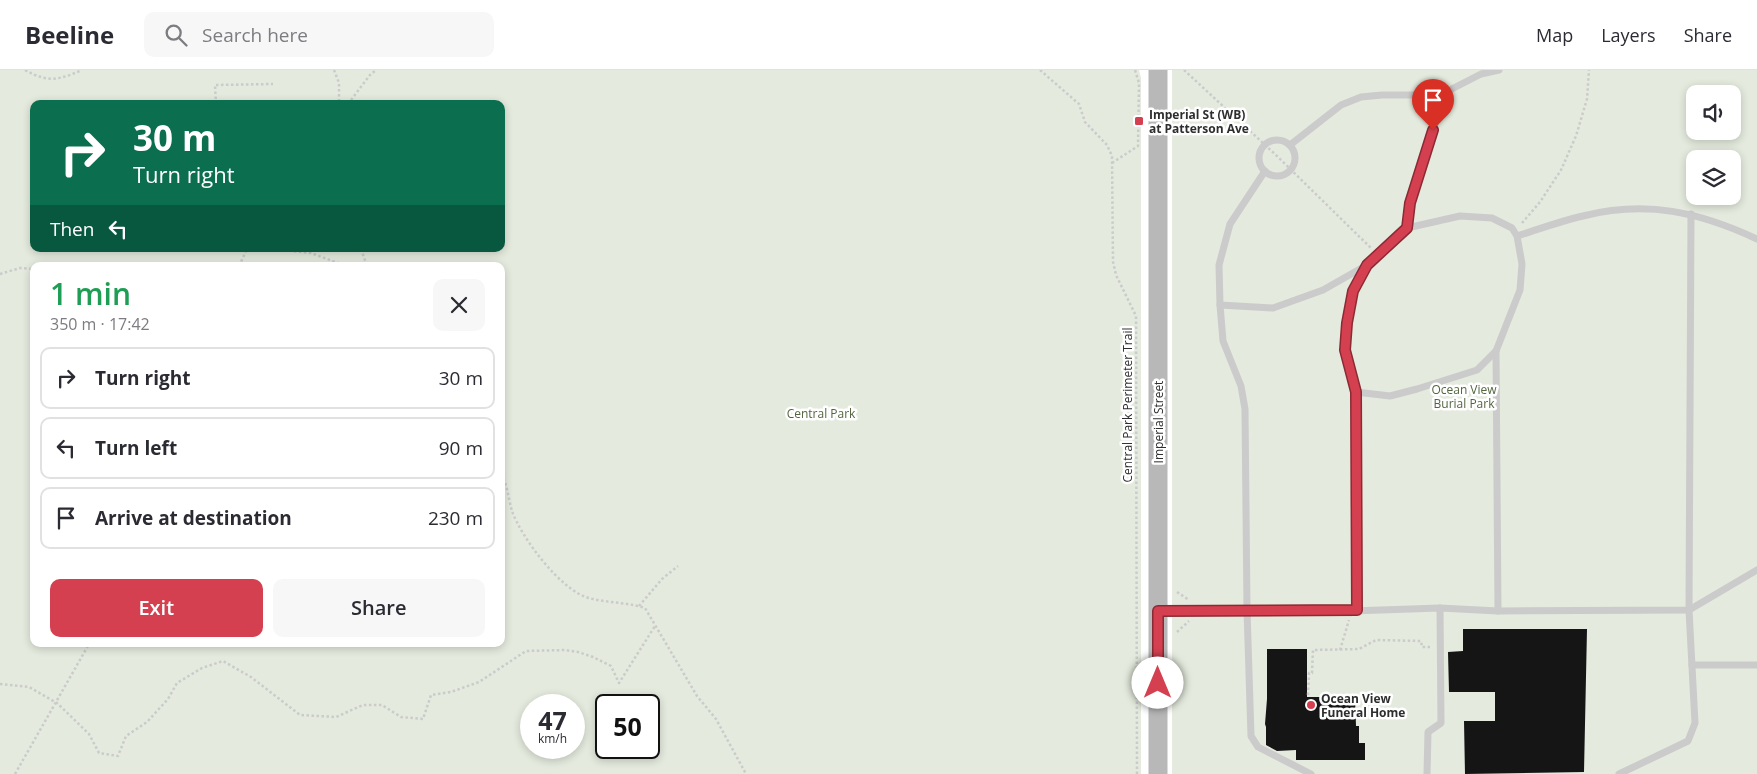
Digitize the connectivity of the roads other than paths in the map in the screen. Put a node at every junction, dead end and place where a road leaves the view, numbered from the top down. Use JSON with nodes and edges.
{"nodes":[{"id":1,"x":1158,"y":70,"type":"edge"},
{"id":2,"x":1499,"y":70,"type":"edge"},
{"id":3,"x":1440,"y":95,"type":"junction"},
{"id":4,"x":1290,"y":145,"type":"junction"},
{"id":5,"x":1265,"y":171,"type":"junction"},
{"id":6,"x":1691,"y":214,"type":"junction"},
{"id":7,"x":1407,"y":228,"type":"junction"},
{"id":8,"x":1516,"y":234,"type":"junction"},
{"id":9,"x":1757,"y":239,"type":"edge"},
{"id":10,"x":1367,"y":265,"type":"junction"},
{"id":11,"x":1220,"y":305,"type":"junction"},
{"id":12,"x":1496,"y":351,"type":"junction"},
{"id":13,"x":1356,"y":392,"type":"junction"},
{"id":14,"x":1757,"y":570,"type":"edge"},
{"id":15,"x":1440,"y":608,"type":"junction"},
{"id":16,"x":1247,"y":610,"type":"junction"},
{"id":17,"x":1689,"y":610,"type":"junction"},
{"id":18,"x":1158,"y":611,"type":"junction"},
{"id":19,"x":1354,"y":611,"type":"junction"},
{"id":20,"x":1498,"y":611,"type":"junction"},
{"id":21,"x":1692,"y":665,"type":"junction"},
{"id":22,"x":1757,"y":665,"type":"edge"},
{"id":23,"x":1158,"y":774,"type":"edge"},
{"id":24,"x":1311,"y":774,"type":"edge"},
{"id":25,"x":1428,"y":774,"type":"edge"},
{"id":26,"x":1619,"y":774,"type":"edge"}],
"edges":[{"from":1,"to":18,"type":"main road","name":"Imperial Street"},
{"from":2,"to":3,"type":"lane"},
{"from":3,"to":4,"type":"lane"},
{"from":3,"to":7,"type":"lane"},
{"from":4,"to":5,"type":"lane"},
{"from":4,"to":5,"type":"lane"},
{"from":5,"to":11,"type":"lane"},
{"from":6,"to":8,"type":"lane"},
{"from":6,"to":9,"type":"lane"},
{"from":6,"to":17,"type":"lane"},
{"from":7,"to":8,"type":"lane"},
{"from":7,"to":10,"type":"lane"},
{"from":8,"to":12,"type":"lane"},
{"from":10,"to":11,"type":"lane"},
{"from":10,"to":13,"type":"lane"},
{"from":11,"to":16,"type":"lane"},
{"from":12,"to":13,"type":"lane"},
{"from":12,"to":20,"type":"lane"},
{"from":13,"to":19,"type":"lane"},
{"from":14,"to":17,"type":"lane"},
{"from":15,"to":19,"type":"lane"},
{"from":15,"to":20,"type":"lane"},
{"from":15,"to":25,"type":"lane"},
{"from":16,"to":18,"type":"lane"},
{"from":16,"to":19,"type":"lane"},
{"from":16,"to":24,"type":"lane"},
{"from":17,"to":20,"type":"lane"},
{"from":17,"to":21,"type":"lane"},
{"from":18,"to":23,"type":"main road","name":"Imperial Street"},
{"from":21,"to":22,"type":"lane"},
{"from":21,"to":26,"type":"lane"}]}
